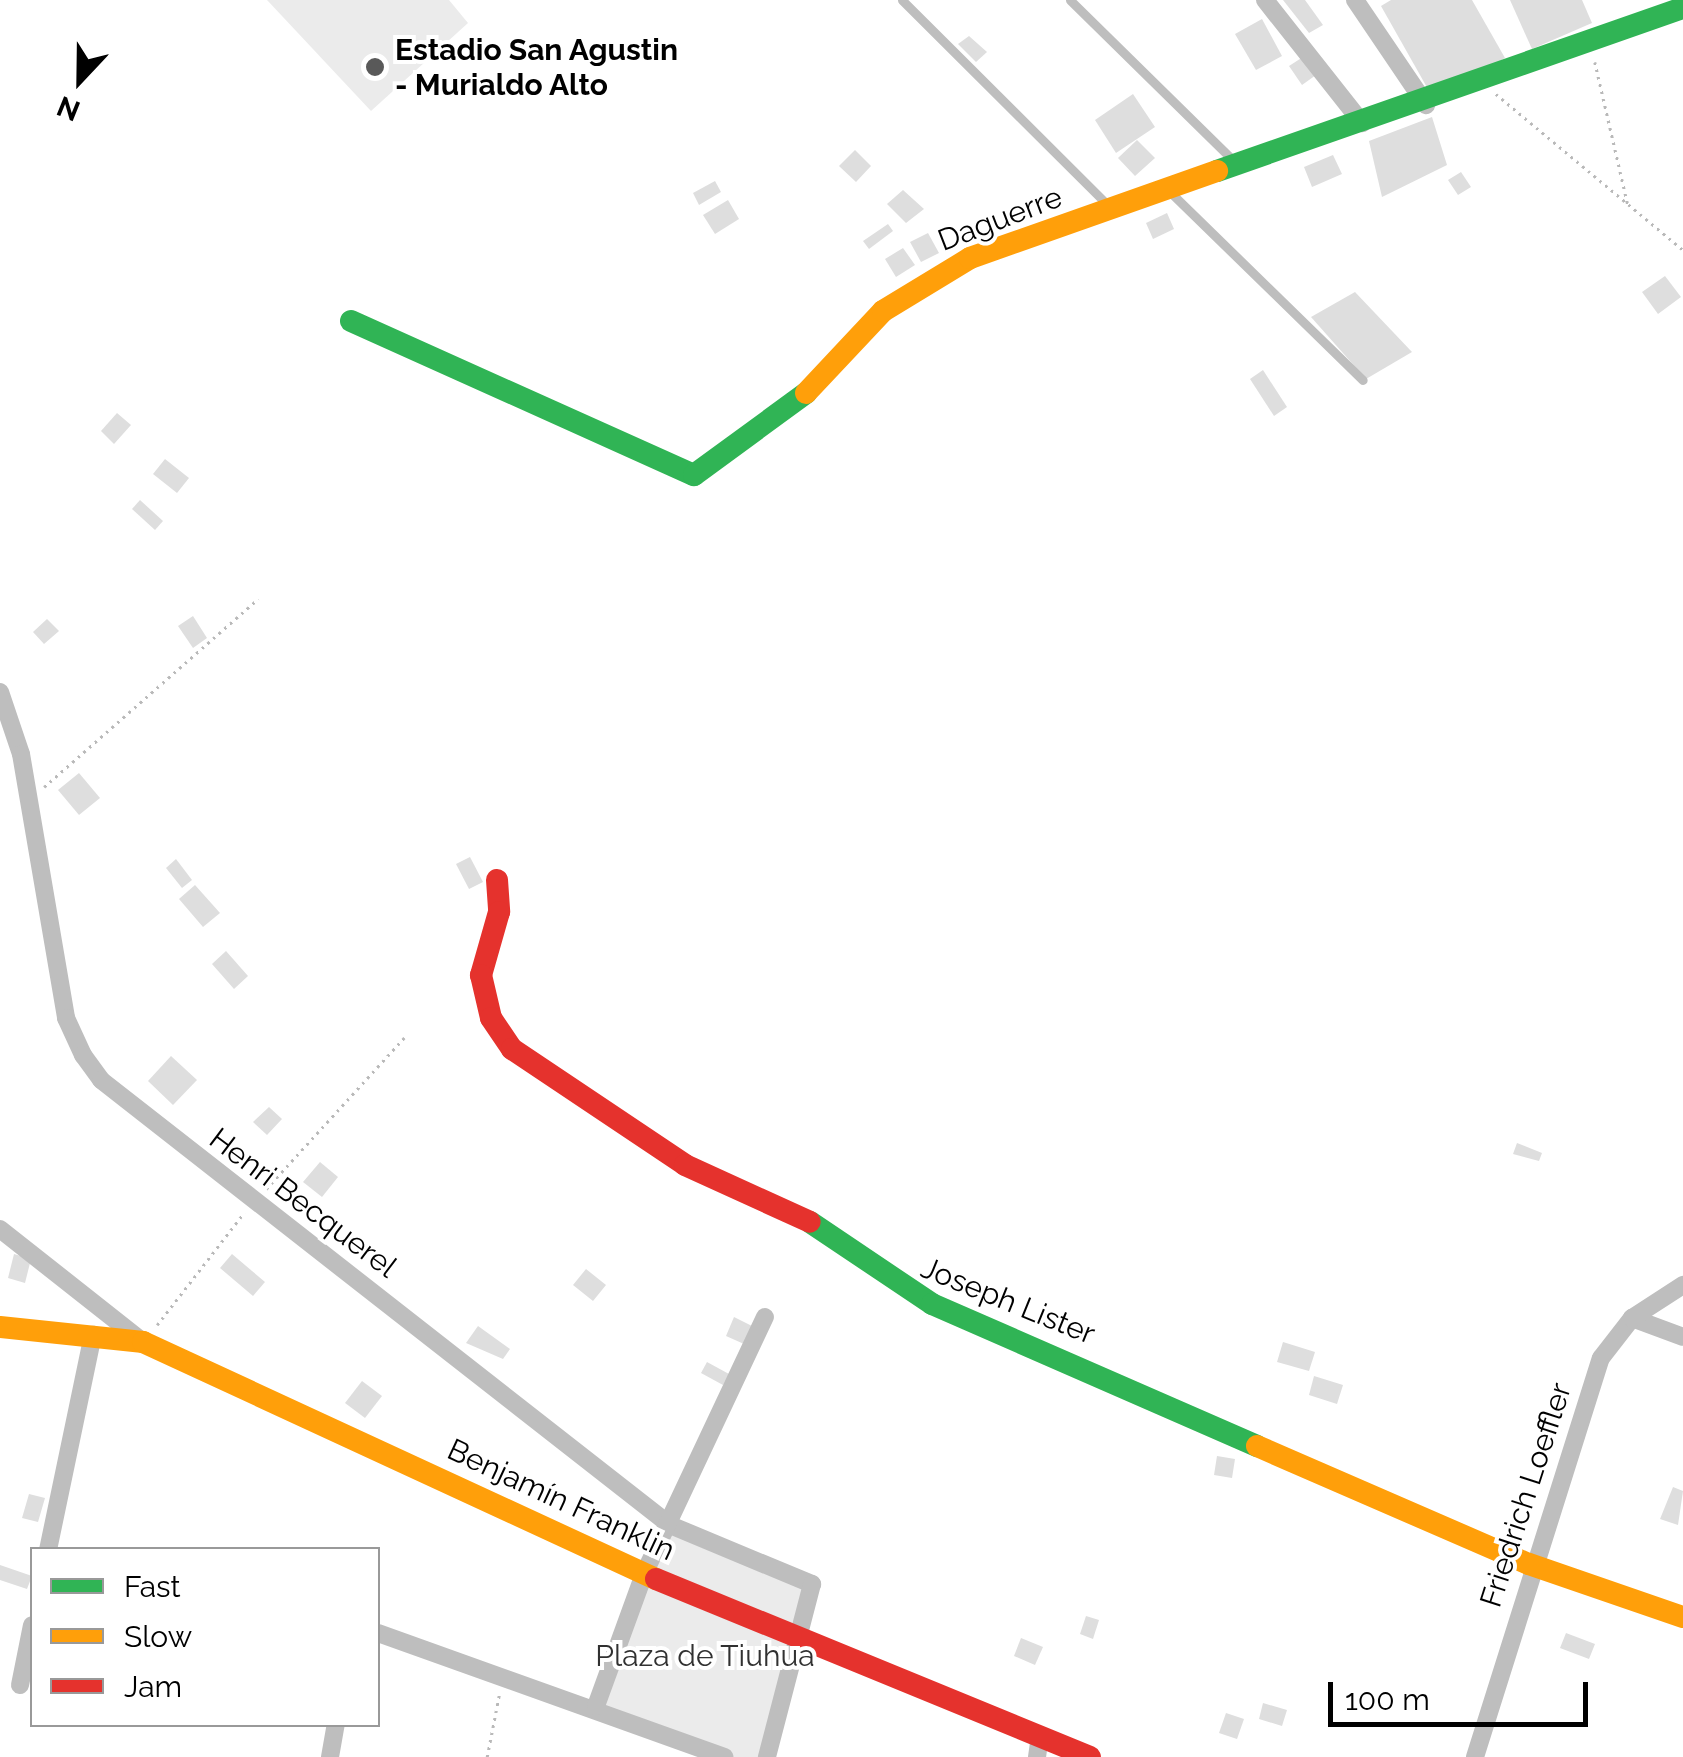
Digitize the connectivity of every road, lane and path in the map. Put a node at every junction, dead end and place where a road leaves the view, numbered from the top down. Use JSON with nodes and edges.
{"nodes":[{"id":1,"x":902,"y":0,"type":"edge"},
{"id":2,"x":1070,"y":0,"type":"edge"},
{"id":3,"x":1265,"y":0,"type":"edge"},
{"id":4,"x":1355,"y":0,"type":"edge"},
{"id":5,"x":1683,"y":8,"type":"edge"},
{"id":6,"x":1590,"y":41,"type":"junction"},
{"id":7,"x":1484,"y":83,"type":"junction"},
{"id":8,"x":1426,"y":105,"type":"junction"},
{"id":9,"x":1362,"y":123,"type":"junction"},
{"id":10,"x":1236,"y":163,"type":"junction"},
{"id":11,"x":1166,"y":188,"type":"junction"},
{"id":12,"x":1111,"y":208,"type":"junction"},
{"id":13,"x":1629,"y":208,"type":"junction"},
{"id":14,"x":1683,"y":250,"type":"edge"},
{"id":15,"x":352,"y":321,"type":"dead end"},
{"id":16,"x":1363,"y":380,"type":"dead end"},
{"id":17,"x":258,"y":599,"type":"dead end"},
{"id":18,"x":0,"y":692,"type":"edge"},
{"id":19,"x":28,"y":802,"type":"junction"},
{"id":20,"x":497,"y":880,"type":"dead end"},
{"id":21,"x":404,"y":1038,"type":"dead end"},
{"id":22,"x":254,"y":1202,"type":"junction"},
{"id":23,"x":0,"y":1229,"type":"edge"},
{"id":24,"x":1683,"y":1285,"type":"edge"},
{"id":25,"x":765,"y":1317,"type":"dead end"},
{"id":26,"x":1632,"y":1318,"type":"junction"},
{"id":27,"x":0,"y":1328,"type":"edge"},
{"id":28,"x":94,"y":1335,"type":"junction"},
{"id":29,"x":1683,"y":1337,"type":"edge"},
{"id":30,"x":143,"y":1342,"type":"junction"},
{"id":31,"x":670,"y":1525,"type":"junction"},
{"id":32,"x":49,"y":1547,"type":"edge"},
{"id":33,"x":1530,"y":1564,"type":"junction"},
{"id":34,"x":644,"y":1574,"type":"junction"},
{"id":35,"x":1683,"y":1617,"type":"edge"},
{"id":36,"x":380,"y":1634,"type":"edge"},
{"id":37,"x":801,"y":1634,"type":"junction"},
{"id":38,"x":30,"y":1635,"type":"edge"},
{"id":39,"x":508,"y":1673,"type":"junction"},
{"id":40,"x":20,"y":1686,"type":"dead end"},
{"id":41,"x":596,"y":1706,"type":"junction"},
{"id":42,"x":335,"y":1727,"type":"edge"},
{"id":43,"x":1039,"y":1746,"type":"edge"},
{"id":44,"x":330,"y":1757,"type":"edge"},
{"id":45,"x":487,"y":1757,"type":"edge"},
{"id":46,"x":724,"y":1757,"type":"edge"},
{"id":47,"x":767,"y":1757,"type":"edge"},
{"id":48,"x":1090,"y":1757,"type":"edge"},
{"id":49,"x":1475,"y":1757,"type":"edge"}],
"edges":[{"from":1,"to":12,"type":"lane"},
{"from":2,"to":10,"type":"lane"},
{"from":3,"to":9,"type":"street"},
{"from":4,"to":8,"type":"street"},
{"from":5,"to":6,"type":"street","name":"Daguerre"},
{"from":6,"to":7,"type":"street","name":"Daguerre"},
{"from":6,"to":13,"type":"path"},
{"from":7,"to":8,"type":"street","name":"Daguerre"},
{"from":7,"to":13,"type":"path"},
{"from":8,"to":9,"type":"street","name":"Daguerre"},
{"from":9,"to":10,"type":"street","name":"Daguerre"},
{"from":10,"to":11,"type":"street","name":"Daguerre"},
{"from":11,"to":12,"type":"street","name":"Daguerre"},
{"from":11,"to":16,"type":"lane"},
{"from":12,"to":15,"type":"street","name":"Daguerre"},
{"from":13,"to":14,"type":"path"},
{"from":17,"to":19,"type":"path"},
{"from":18,"to":19,"type":"street","name":"Henri Becquerel"},
{"from":19,"to":22,"type":"street","name":"Henri Becquerel"},
{"from":20,"to":33,"type":"street","name":"Joseph Lister"},
{"from":21,"to":22,"type":"path"},
{"from":22,"to":30,"type":"path"},
{"from":22,"to":31,"type":"street","name":"Henri Becquerel"},
{"from":23,"to":30,"type":"street"},
{"from":24,"to":26,"type":"street","name":"Friedrich Loeffler"},
{"from":25,"to":31,"type":"street"},
{"from":26,"to":29,"type":"street"},
{"from":26,"to":33,"type":"street","name":"Friedrich Loeffler"},
{"from":27,"to":28,"type":"street","name":"Benjamín Franklin"},
{"from":28,"to":30,"type":"street","name":"Benjamín Franklin"},
{"from":28,"to":32,"type":"street"},
{"from":30,"to":34,"type":"street","name":"Benjamín Franklin"},
{"from":31,"to":34,"type":"street"},
{"from":31,"to":37,"type":"street","name":"Henri Becquerel"},
{"from":33,"to":35,"type":"street","name":"Joseph Lister"},
{"from":33,"to":49,"type":"street","name":"Friedrich Loeffler"},
{"from":34,"to":37,"type":"street","name":"Benjamín Franklin"},
{"from":34,"to":41,"type":"street"},
{"from":36,"to":39,"type":"street"},
{"from":37,"to":43,"type":"street","name":"Benjamín Franklin"},
{"from":37,"to":47,"type":"street"},
{"from":38,"to":40,"type":"street"},
{"from":39,"to":41,"type":"street"},
{"from":39,"to":45,"type":"path"},
{"from":41,"to":46,"type":"street"},
{"from":42,"to":44,"type":"street"},
{"from":43,"to":48,"type":"street","name":"Benjamín Franklin"}]}
